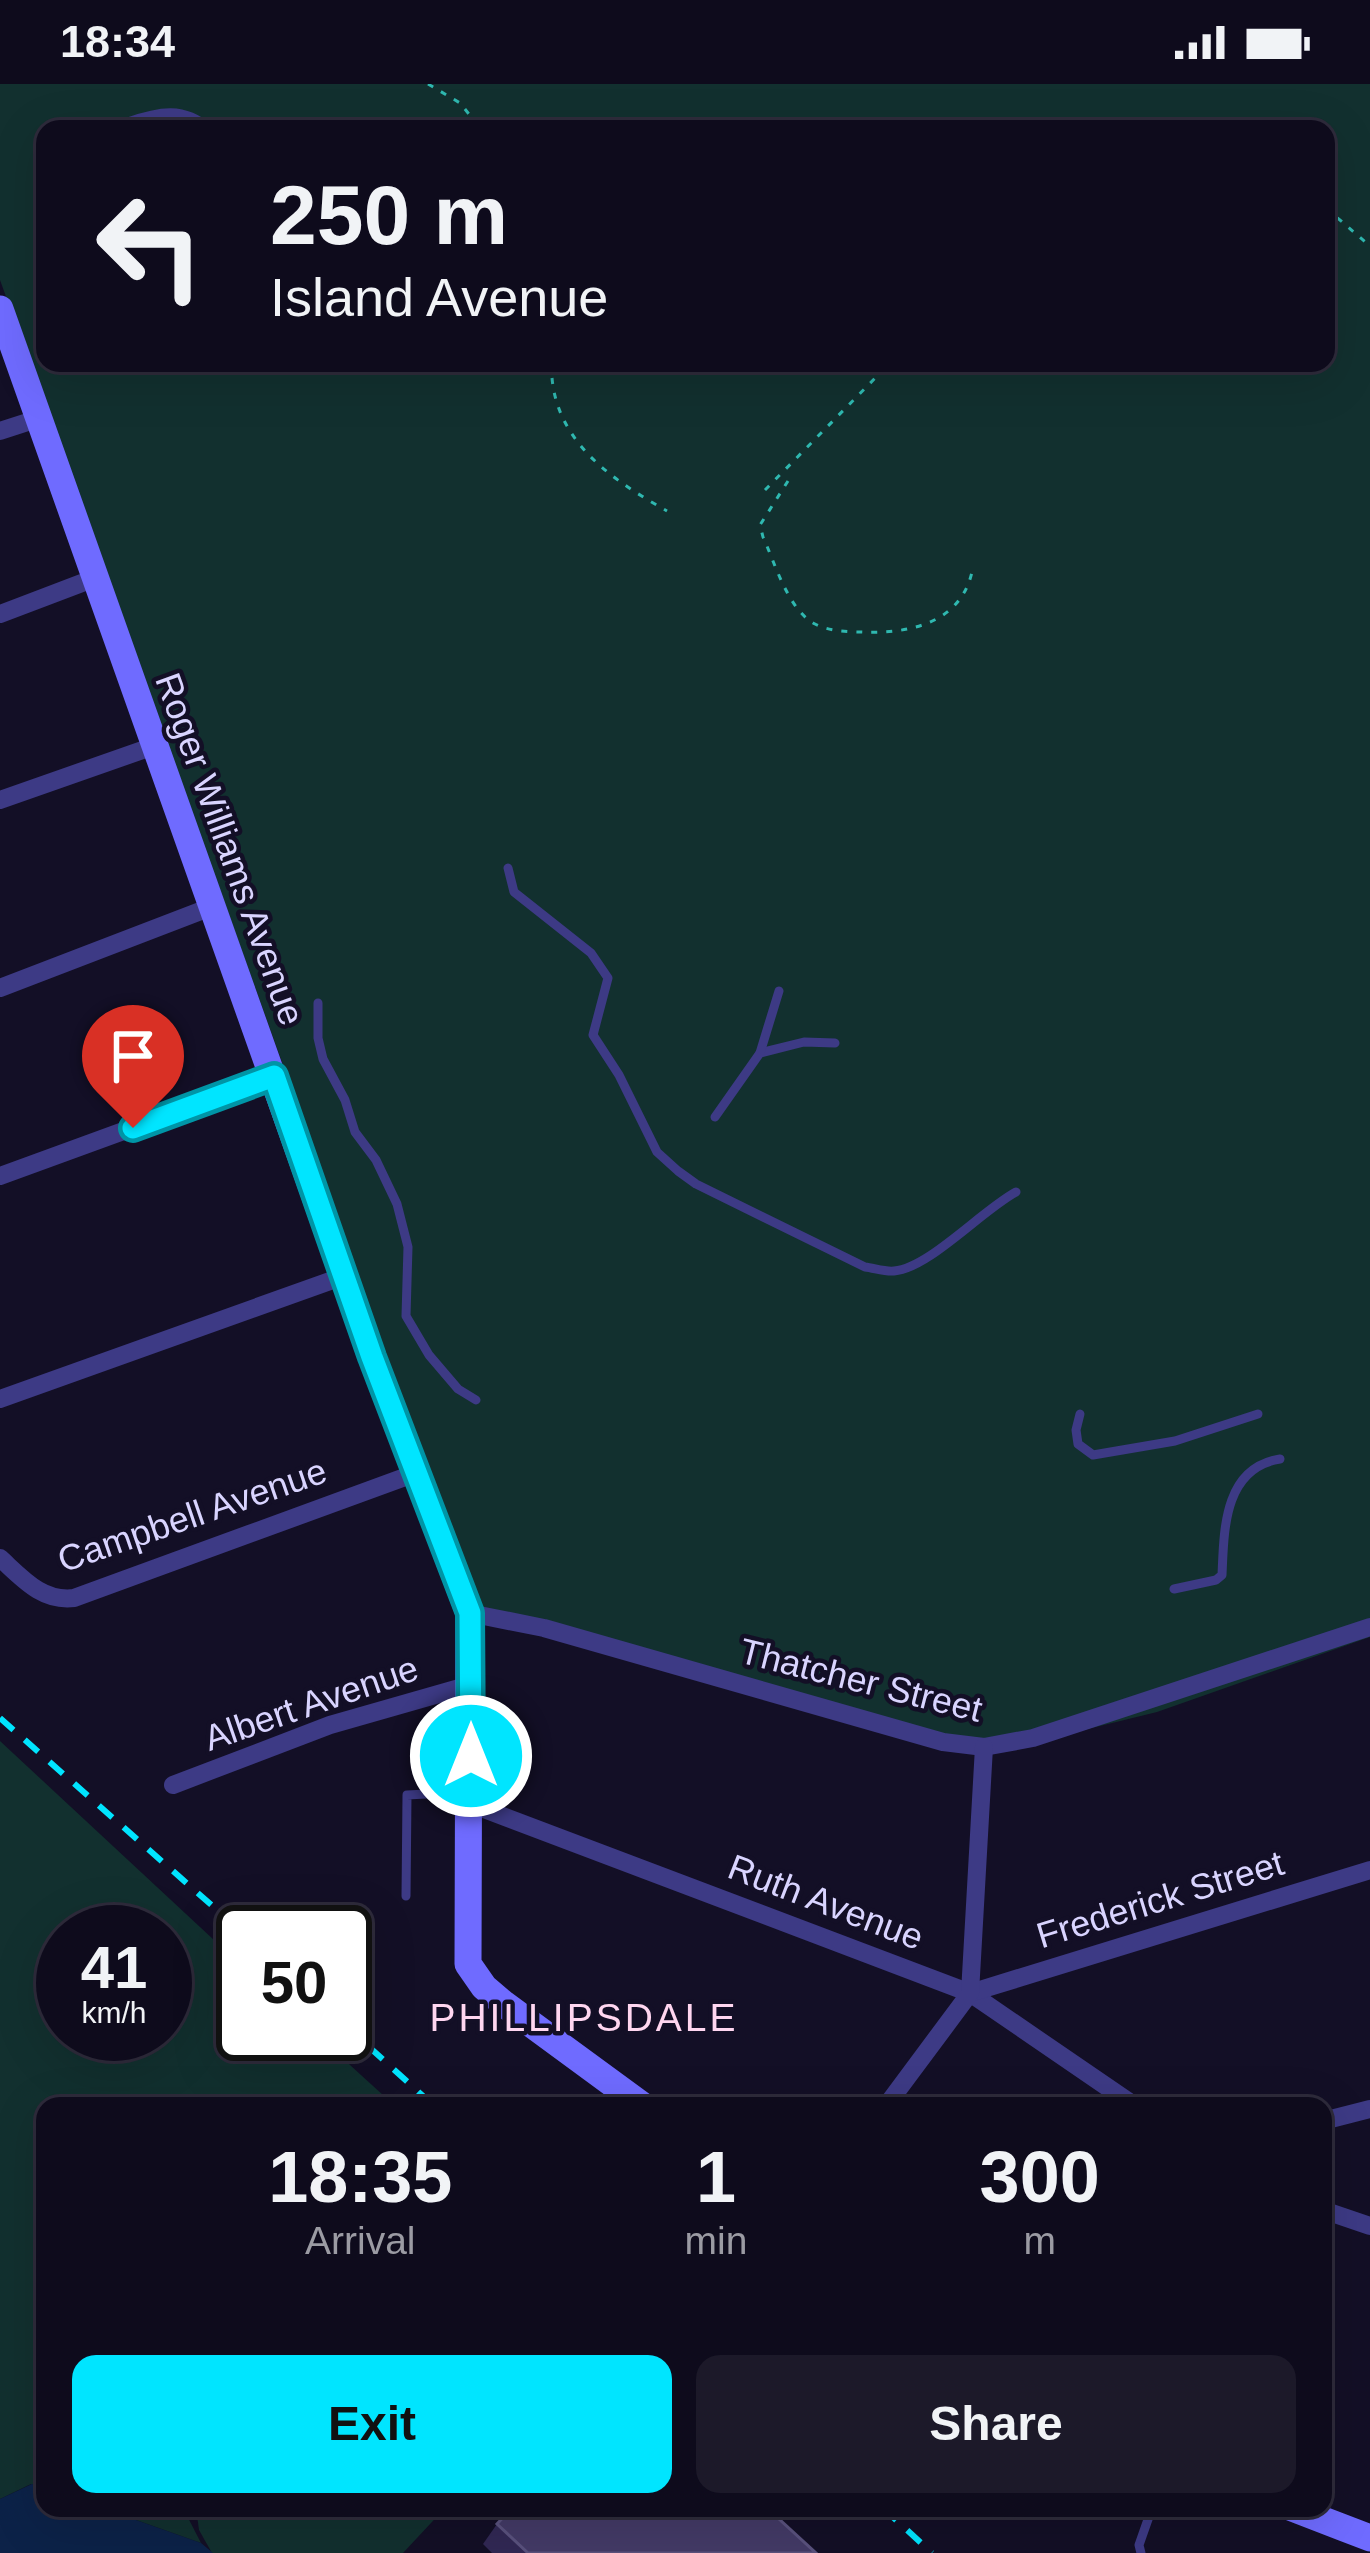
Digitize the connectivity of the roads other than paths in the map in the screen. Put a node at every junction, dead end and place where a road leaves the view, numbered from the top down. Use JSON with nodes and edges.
{"nodes":[{"id":1,"x":133,"y":120,"type":"edge"},
{"id":2,"x":194,"y":120,"type":"edge"},
{"id":3,"x":0,"y":309,"type":"edge"},
{"id":4,"x":37,"y":418,"type":"junction"},
{"id":5,"x":0,"y":431,"type":"edge"},
{"id":6,"x":95,"y":578,"type":"junction"},
{"id":7,"x":0,"y":614,"type":"edge"},
{"id":8,"x":154,"y":746,"type":"junction"},
{"id":9,"x":0,"y":800,"type":"edge"},
{"id":10,"x":508,"y":868,"type":"dead end"},
{"id":11,"x":211,"y":907,"type":"junction"},
{"id":12,"x":0,"y":988,"type":"edge"},
{"id":13,"x":779,"y":992,"type":"dead end"},
{"id":14,"x":318,"y":1004,"type":"dead end"},
{"id":15,"x":835,"y":1043,"type":"dead end"},
{"id":16,"x":760,"y":1053,"type":"junction"},
{"id":17,"x":274,"y":1076,"type":"junction"},
{"id":18,"x":715,"y":1117,"type":"dead end"},
{"id":19,"x":0,"y":1176,"type":"edge"},
{"id":20,"x":1016,"y":1192,"type":"dead end"},
{"id":21,"x":344,"y":1276,"type":"junction"},
{"id":22,"x":0,"y":1399,"type":"edge"},
{"id":23,"x":476,"y":1400,"type":"dead end"},
{"id":24,"x":1080,"y":1414,"type":"dead end"},
{"id":25,"x":1258,"y":1414,"type":"dead end"},
{"id":26,"x":1280,"y":1459,"type":"dead end"},
{"id":27,"x":416,"y":1473,"type":"junction"},
{"id":28,"x":0,"y":1558,"type":"edge"},
{"id":29,"x":1174,"y":1589,"type":"dead end"},
{"id":30,"x":470,"y":1613,"type":"junction"},
{"id":31,"x":1370,"y":1627,"type":"edge"},
{"id":32,"x":470,"y":1685,"type":"junction"},
{"id":33,"x":984,"y":1747,"type":"junction"},
{"id":34,"x":173,"y":1785,"type":"dead end"},
{"id":35,"x":471,"y":1798,"type":"junction"},
{"id":36,"x":1370,"y":1870,"type":"edge"},
{"id":37,"x":406,"y":1896,"type":"dead end"},
{"id":38,"x":970,"y":1993,"type":"junction"},
{"id":39,"x":632,"y":2097,"type":"edge"},
{"id":40,"x":893,"y":2097,"type":"edge"},
{"id":41,"x":1122,"y":2097,"type":"edge"},
{"id":42,"x":1370,"y":2110,"type":"edge"},
{"id":43,"x":1332,"y":2119,"type":"edge"},
{"id":44,"x":1332,"y":2213,"type":"edge"},
{"id":45,"x":1370,"y":2226,"type":"edge"},
{"id":46,"x":1149,"y":2517,"type":"edge"},
{"id":47,"x":1315,"y":2517,"type":"edge"},
{"id":48,"x":1370,"y":2538,"type":"edge"},
{"id":49,"x":1142,"y":2553,"type":"edge"}],
"edges":[{"from":1,"to":2,"type":"lane"},
{"from":3,"to":4,"type":"main road","name":"Roger Williams Avenue"},
{"from":4,"to":5,"type":"street"},
{"from":4,"to":6,"type":"main road","name":"Roger Williams Avenue"},
{"from":6,"to":7,"type":"street"},
{"from":6,"to":8,"type":"main road","name":"Roger Williams Avenue"},
{"from":8,"to":9,"type":"street"},
{"from":8,"to":11,"type":"main road","name":"Roger Williams Avenue"},
{"from":10,"to":20,"type":"lane"},
{"from":11,"to":12,"type":"street"},
{"from":11,"to":17,"type":"main road","name":"Roger Williams Avenue"},
{"from":13,"to":16,"type":"lane"},
{"from":14,"to":23,"type":"lane"},
{"from":15,"to":16,"type":"lane"},
{"from":16,"to":18,"type":"lane"},
{"from":17,"to":19,"type":"street"},
{"from":17,"to":21,"type":"main road","name":"Roger Williams Avenue"},
{"from":21,"to":22,"type":"street"},
{"from":21,"to":27,"type":"main road","name":"Roger Williams Avenue"},
{"from":24,"to":25,"type":"lane"},
{"from":26,"to":29,"type":"lane"},
{"from":27,"to":28,"type":"street","name":"Campbell Avenue"},
{"from":27,"to":30,"type":"main road","name":"Roger Williams Avenue"},
{"from":30,"to":32,"type":"main road","name":"Roger Williams Avenue"},
{"from":30,"to":33,"type":"street","name":"Thatcher Street"},
{"from":31,"to":33,"type":"street","name":"Thatcher Street"},
{"from":32,"to":34,"type":"street","name":"Albert Avenue"},
{"from":32,"to":35,"type":"main road","name":"Roger Williams Avenue"},
{"from":33,"to":38,"type":"street"},
{"from":35,"to":37,"type":"lane"},
{"from":35,"to":38,"type":"street","name":"Ruth Avenue"},
{"from":35,"to":39,"type":"main road","name":"Roger Williams Avenue"},
{"from":36,"to":38,"type":"street","name":"Frederick Street"},
{"from":38,"to":40,"type":"street"},
{"from":38,"to":41,"type":"street","name":"Ruth Avenue"},
{"from":42,"to":43,"type":"street"},
{"from":44,"to":45,"type":"street"},
{"from":46,"to":49,"type":"lane"},
{"from":47,"to":48,"type":"main road"}]}
